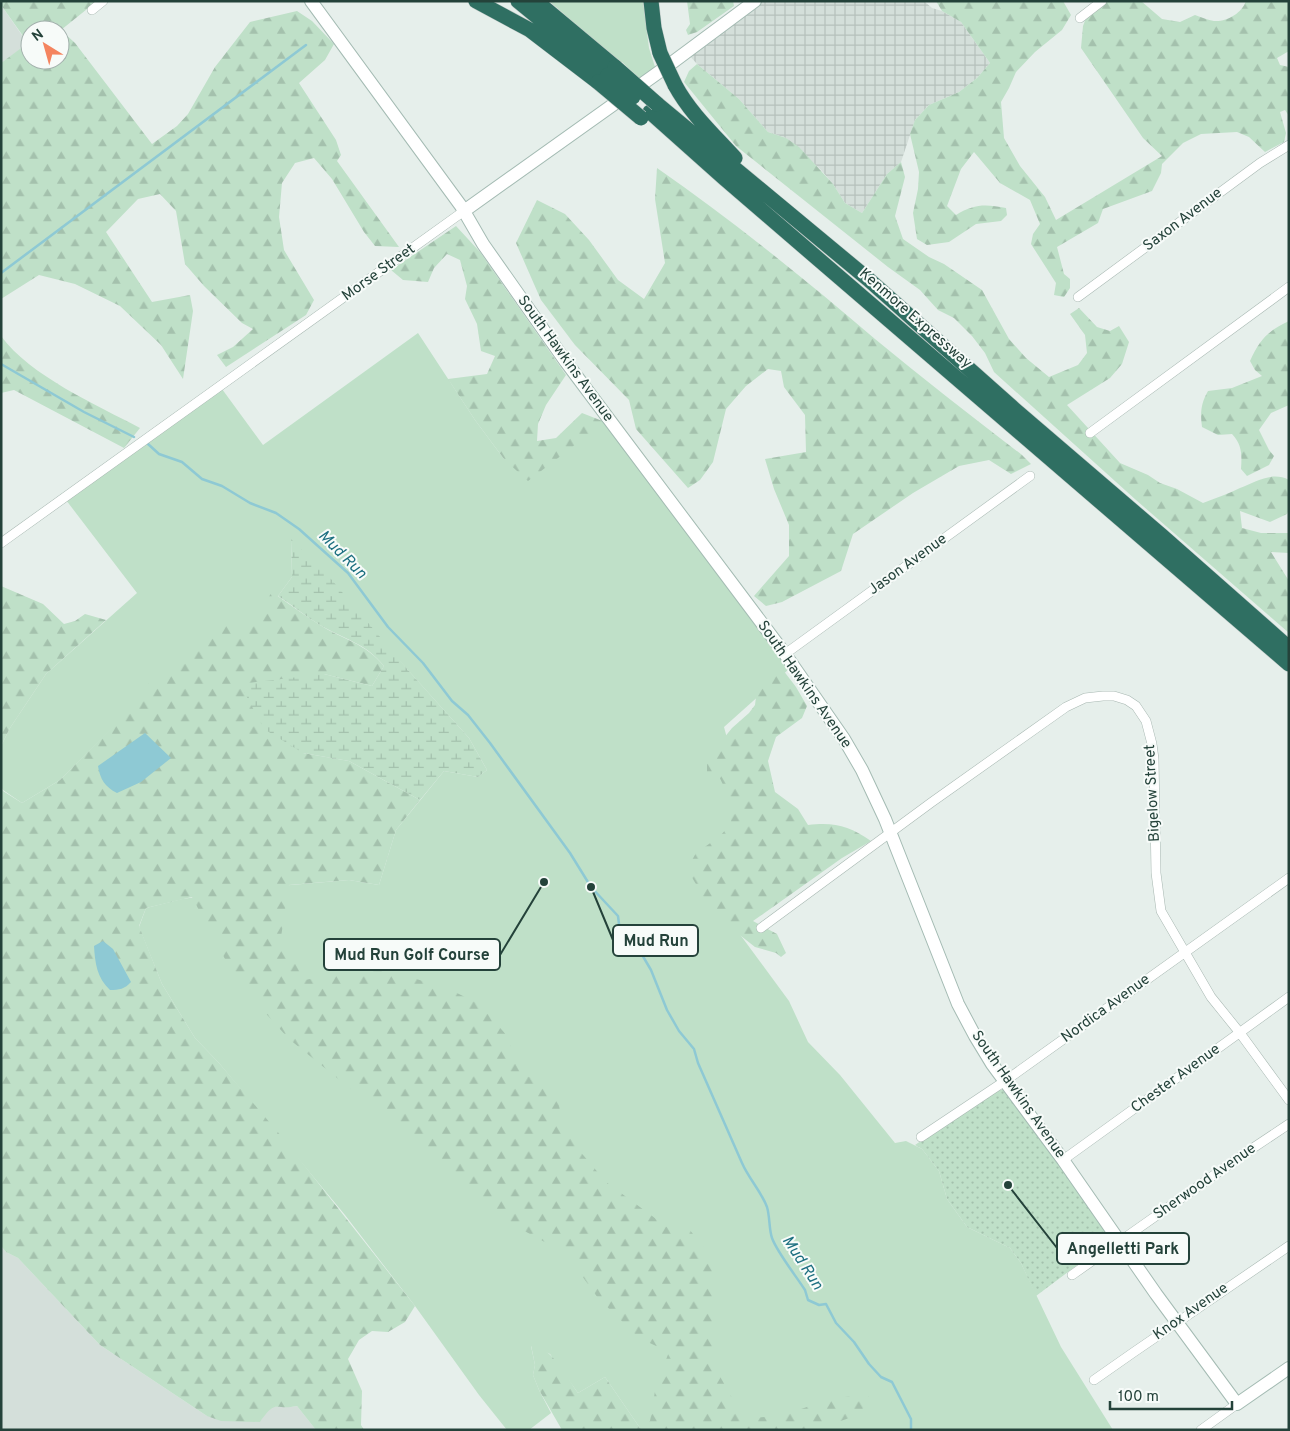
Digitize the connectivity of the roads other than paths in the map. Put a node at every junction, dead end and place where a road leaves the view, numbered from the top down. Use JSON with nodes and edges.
{"nodes":[{"id":1,"x":103,"y":1,"type":"edge"},
{"id":2,"x":311,"y":1,"type":"edge"},
{"id":3,"x":476,"y":1,"type":"edge"},
{"id":4,"x":518,"y":1,"type":"edge"},
{"id":5,"x":536,"y":1,"type":"edge"},
{"id":6,"x":651,"y":1,"type":"edge"},
{"id":7,"x":755,"y":1,"type":"edge"},
{"id":8,"x":1102,"y":1,"type":"edge"},
{"id":9,"x":92,"y":10,"type":"dead end"},
{"id":10,"x":1080,"y":18,"type":"dead end"},
{"id":11,"x":607,"y":75,"type":"junction"},
{"id":12,"x":650,"y":111,"type":"junction"},
{"id":13,"x":1289,"y":145,"type":"edge"},
{"id":14,"x":464,"y":211,"type":"junction"},
{"id":15,"x":786,"y":211,"type":"junction"},
{"id":16,"x":1289,"y":287,"type":"edge"},
{"id":17,"x":1078,"y":296,"type":"dead end"},
{"id":18,"x":1090,"y":432,"type":"dead end"},
{"id":19,"x":1030,"y":476,"type":"dead end"},
{"id":20,"x":1,"y":543,"type":"edge"},
{"id":21,"x":1289,"y":648,"type":"edge"},
{"id":22,"x":785,"y":654,"type":"junction"},
{"id":23,"x":1289,"y":664,"type":"edge"},
{"id":24,"x":891,"y":834,"type":"junction"},
{"id":25,"x":1289,"y":878,"type":"edge"},
{"id":26,"x":761,"y":928,"type":"dead end"},
{"id":27,"x":1184,"y":952,"type":"junction"},
{"id":28,"x":1289,"y":997,"type":"edge"},
{"id":29,"x":1240,"y":1033,"type":"junction"},
{"id":30,"x":1005,"y":1081,"type":"junction"},
{"id":31,"x":1289,"y":1100,"type":"edge"},
{"id":32,"x":1289,"y":1124,"type":"edge"},
{"id":33,"x":921,"y":1137,"type":"dead end"},
{"id":34,"x":1063,"y":1160,"type":"junction"},
{"id":35,"x":1118,"y":1242,"type":"junction"},
{"id":36,"x":1289,"y":1246,"type":"edge"},
{"id":37,"x":1072,"y":1275,"type":"dead end"},
{"id":38,"x":1178,"y":1322,"type":"junction"},
{"id":39,"x":1289,"y":1368,"type":"edge"},
{"id":40,"x":1094,"y":1380,"type":"dead end"},
{"id":41,"x":1237,"y":1404,"type":"junction"},
{"id":42,"x":1201,"y":1430,"type":"edge"}],
"edges":[{"from":1,"to":9,"type":"street"},
{"from":2,"to":14,"type":"street","name":"South Hawkins Avenue"},
{"from":3,"to":11,"type":"highway"},
{"from":4,"to":11,"type":"highway"},
{"from":5,"to":11,"type":"highway"},
{"from":6,"to":15,"type":"highway","bridge":true},
{"from":7,"to":14,"type":"street","name":"Morse Street"},
{"from":8,"to":10,"type":"street"},
{"from":11,"to":12,"type":"highway","bridge":true},
{"from":11,"to":12,"type":"highway","bridge":true},
{"from":12,"to":15,"type":"highway"},
{"from":12,"to":23,"type":"highway","name":"Kenmore Expressway"},
{"from":13,"to":17,"type":"street","name":"Saxon Avenue"},
{"from":14,"to":20,"type":"street","name":"Morse Street"},
{"from":14,"to":22,"type":"street","name":"South Hawkins Avenue"},
{"from":15,"to":21,"type":"highway","name":"Kenmore Expressway"},
{"from":16,"to":18,"type":"street"},
{"from":19,"to":22,"type":"street","name":"Jason Avenue"},
{"from":22,"to":24,"type":"street","name":"South Hawkins Avenue"},
{"from":24,"to":26,"type":"street","name":"Bigelow Street"},
{"from":24,"to":27,"type":"street","name":"Bigelow Street"},
{"from":24,"to":30,"type":"street","name":"South Hawkins Avenue"},
{"from":25,"to":27,"type":"street","name":"Nordica Avenue"},
{"from":27,"to":29,"type":"street","name":"Bigelow Street"},
{"from":27,"to":30,"type":"street","name":"Nordica Avenue"},
{"from":28,"to":29,"type":"street","name":"Chester Avenue"},
{"from":29,"to":31,"type":"street","name":"Bigelow Street"},
{"from":29,"to":34,"type":"street","name":"Chester Avenue"},
{"from":30,"to":33,"type":"street","name":"Nordica Avenue"},
{"from":30,"to":34,"type":"street","name":"South Hawkins Avenue"},
{"from":32,"to":35,"type":"street","name":"Sherwood Avenue"},
{"from":34,"to":35,"type":"street","name":"South Hawkins Avenue"},
{"from":35,"to":37,"type":"street","name":"Sherwood Avenue"},
{"from":35,"to":38,"type":"street","name":"South Hawkins Avenue"},
{"from":36,"to":38,"type":"street","name":"Knox Avenue"},
{"from":38,"to":40,"type":"street","name":"Knox Avenue"},
{"from":38,"to":41,"type":"street","name":"South Hawkins Avenue"},
{"from":39,"to":41,"type":"street"},
{"from":41,"to":42,"type":"street"}]}
